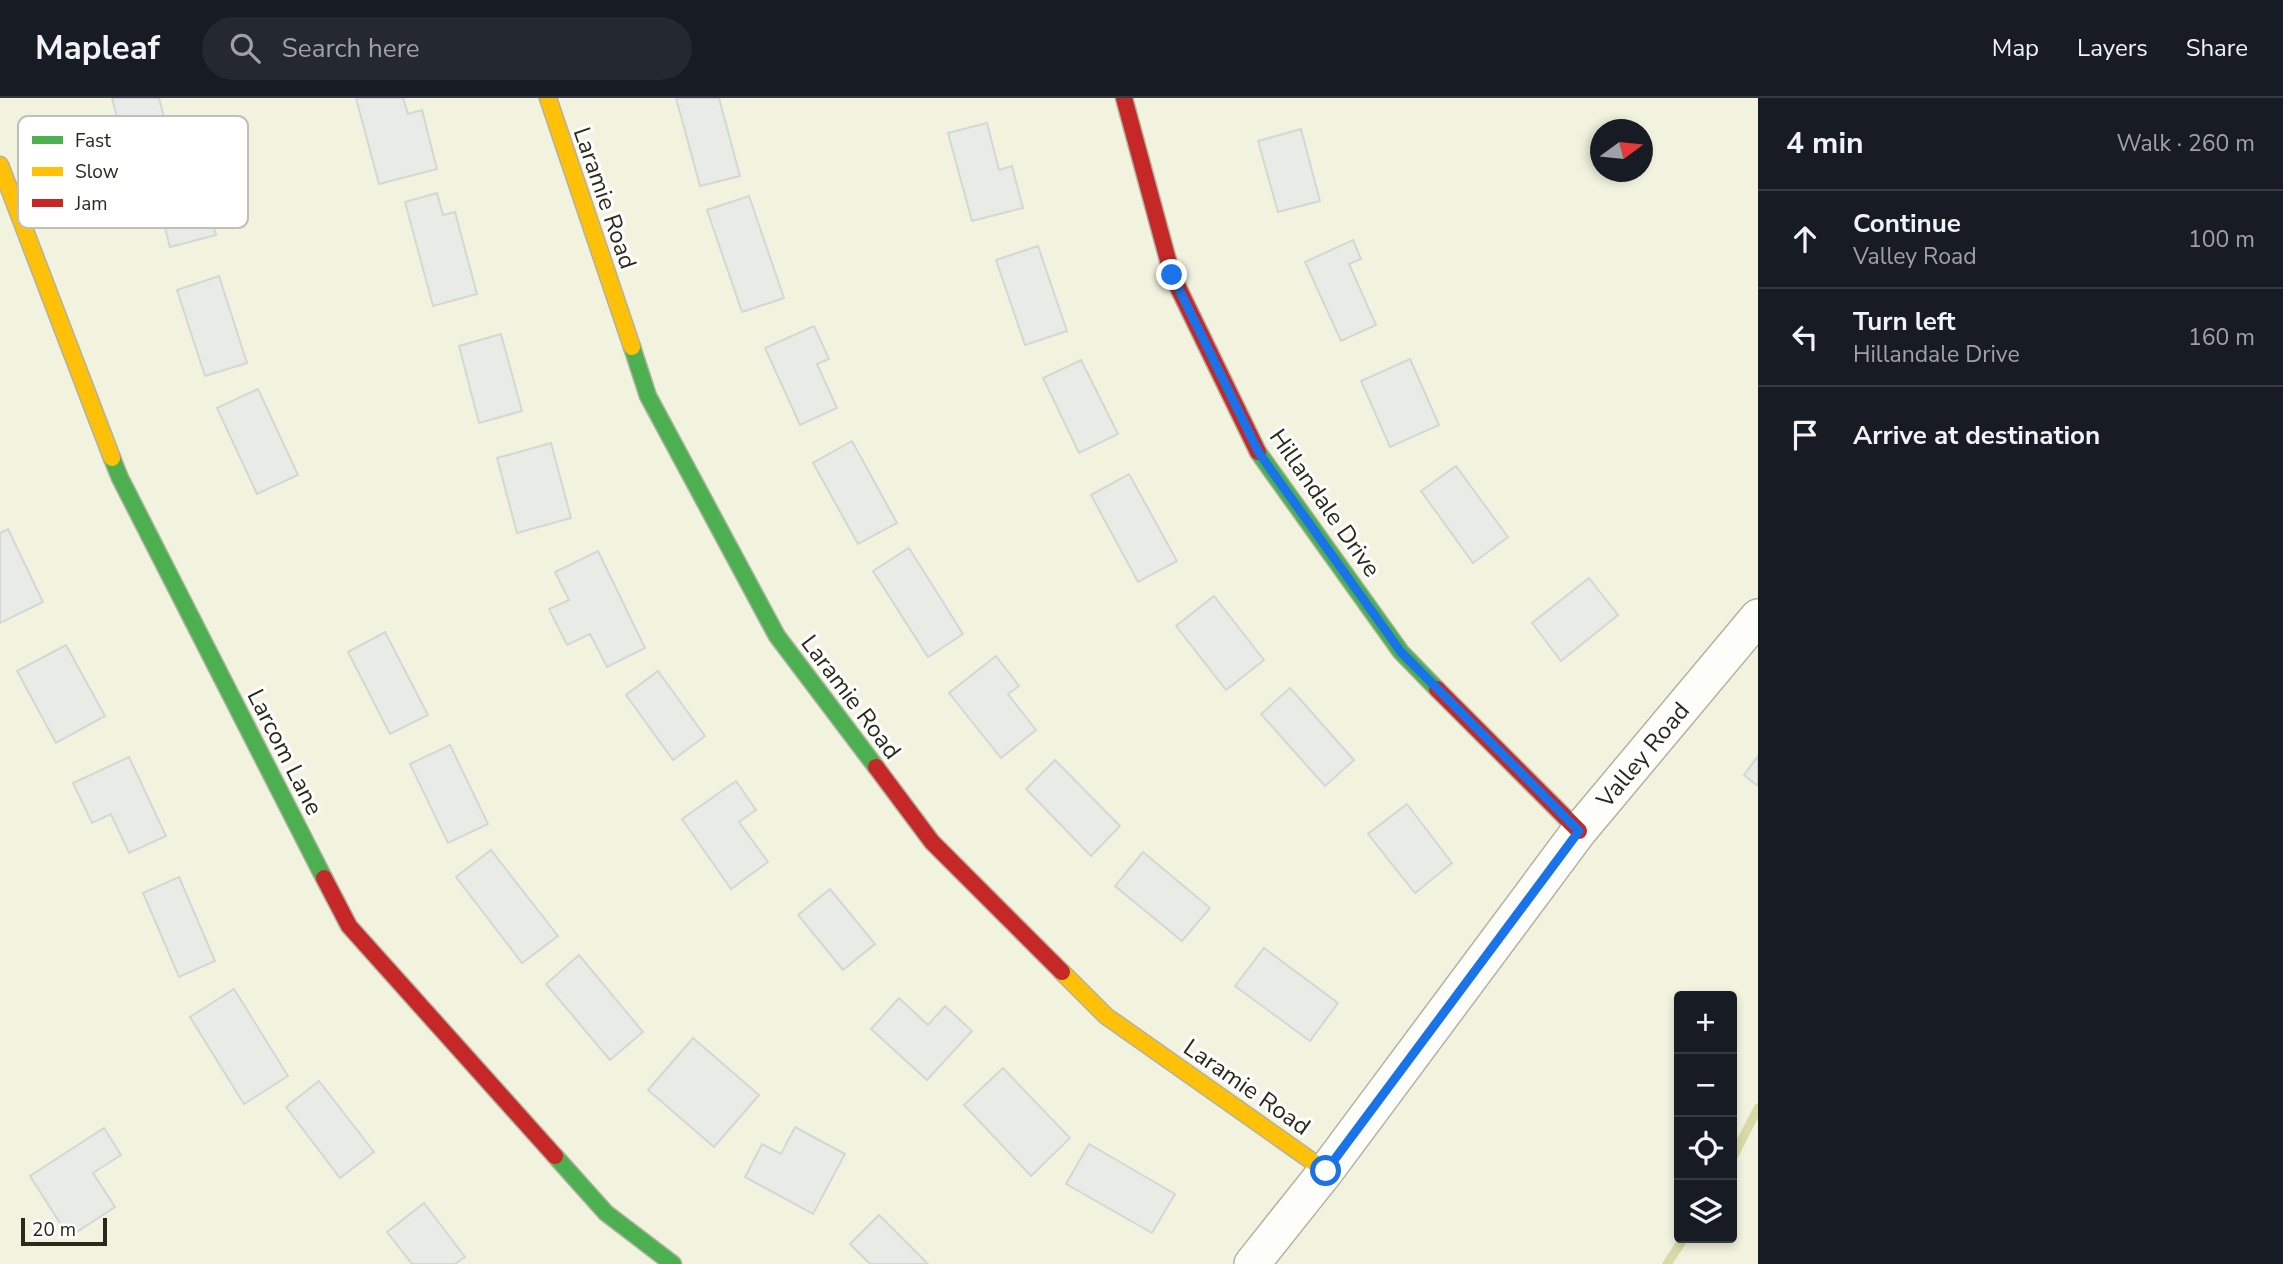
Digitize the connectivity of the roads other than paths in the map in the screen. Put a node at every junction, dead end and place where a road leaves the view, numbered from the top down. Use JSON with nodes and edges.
{"nodes":[{"id":1,"x":548,"y":98,"type":"edge"},
{"id":2,"x":1124,"y":98,"type":"edge"},
{"id":3,"x":0,"y":165,"type":"edge"},
{"id":4,"x":18,"y":212,"type":"edge"},
{"id":5,"x":24,"y":228,"type":"edge"},
{"id":6,"x":1758,"y":617,"type":"edge"},
{"id":7,"x":1579,"y":831,"type":"junction"},
{"id":8,"x":1326,"y":1171,"type":"junction"},
{"id":9,"x":673,"y":1264,"type":"edge"},
{"id":10,"x":1252,"y":1264,"type":"edge"}],
"edges":[{"from":1,"to":8,"type":"street","name":"Laramie Road"},
{"from":2,"to":7,"type":"street","name":"Hillandale Drive"},
{"from":3,"to":4,"type":"street","name":"Larcom Lane"},
{"from":5,"to":9,"type":"street","name":"Larcom Lane"},
{"from":6,"to":7,"type":"street","name":"Valley Road"},
{"from":7,"to":8,"type":"street","name":"Valley Road"},
{"from":8,"to":10,"type":"street","name":"Valley Road"}]}
